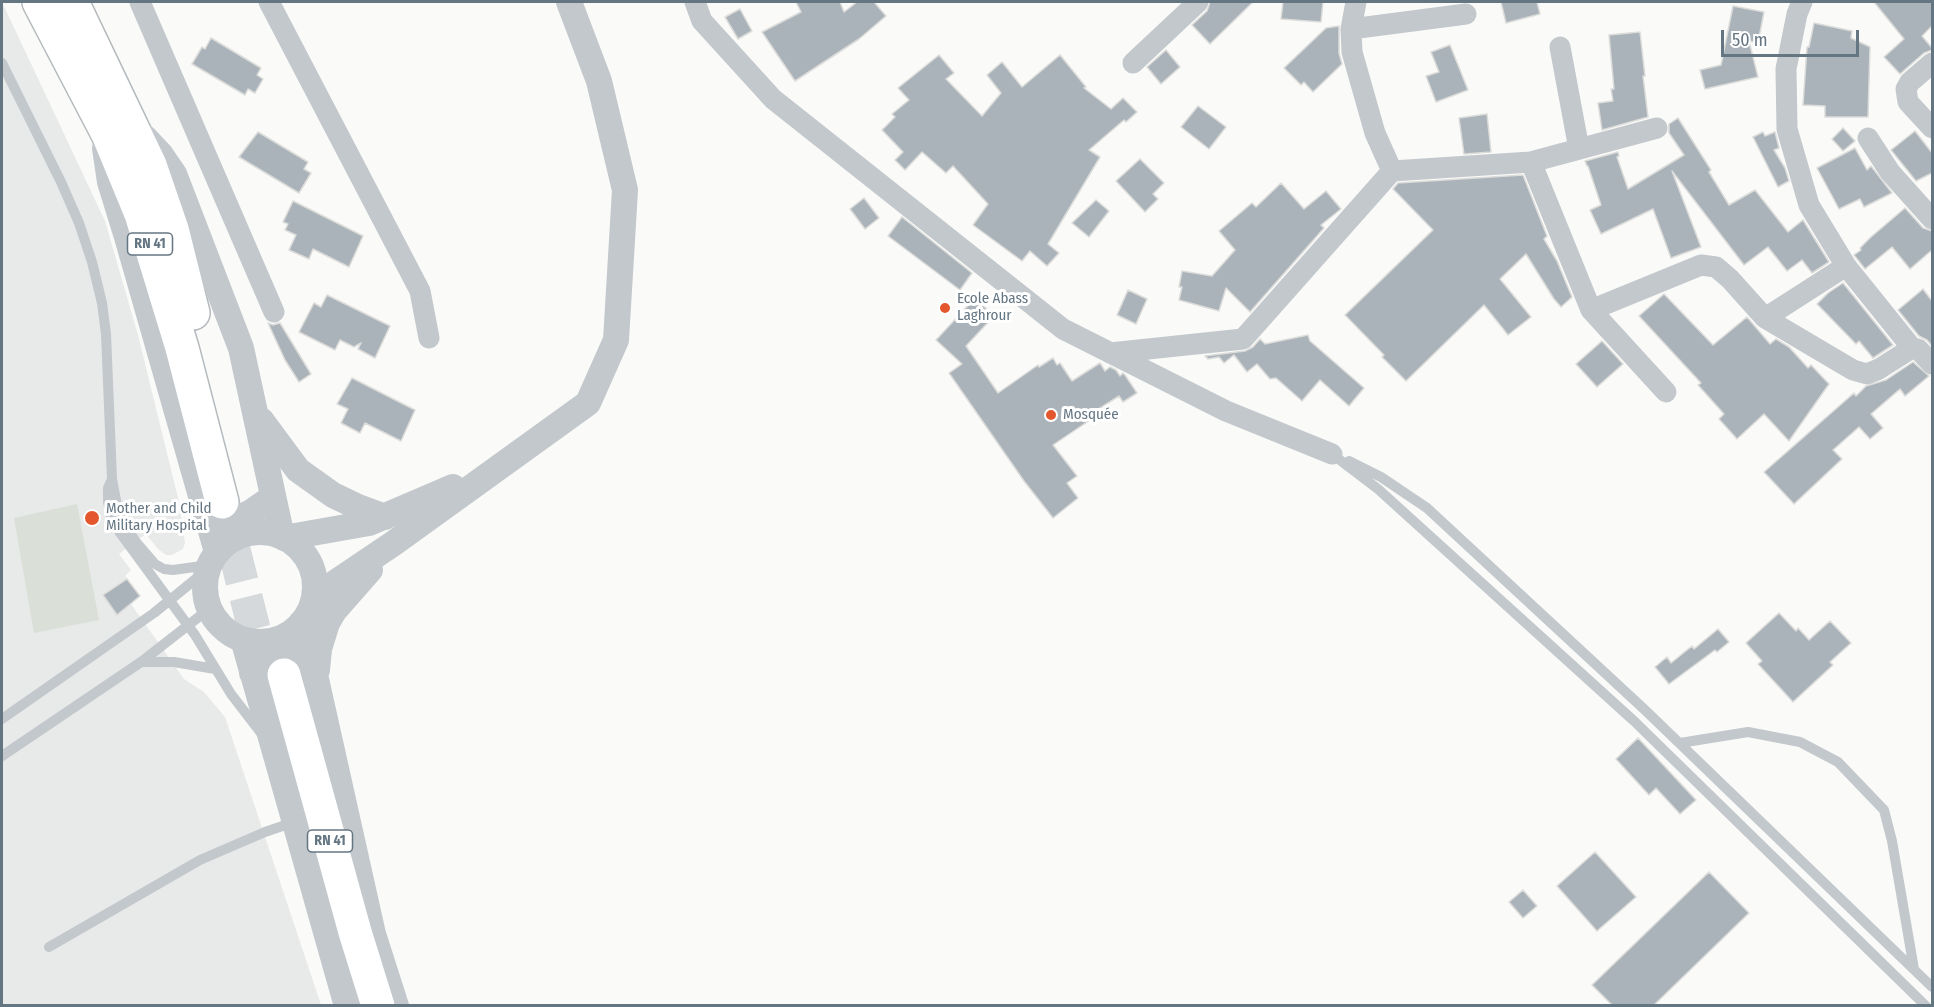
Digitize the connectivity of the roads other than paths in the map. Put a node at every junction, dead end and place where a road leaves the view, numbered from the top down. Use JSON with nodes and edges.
{"nodes":[{"id":1,"x":39,"y":2,"type":"edge"},
{"id":2,"x":72,"y":2,"type":"edge"},
{"id":3,"x":140,"y":2,"type":"edge"},
{"id":4,"x":269,"y":2,"type":"edge"},
{"id":5,"x":569,"y":2,"type":"edge"},
{"id":6,"x":695,"y":2,"type":"edge"},
{"id":7,"x":1198,"y":2,"type":"edge"},
{"id":8,"x":1356,"y":2,"type":"edge"},
{"id":9,"x":1802,"y":2,"type":"edge"},
{"id":10,"x":1466,"y":14,"type":"dead end"},
{"id":11,"x":1351,"y":29,"type":"junction"},
{"id":12,"x":1560,"y":47,"type":"dead end"},
{"id":13,"x":2,"y":63,"type":"edge"},
{"id":14,"x":1133,"y":63,"type":"dead end"},
{"id":15,"x":1932,"y":63,"type":"edge"},
{"id":16,"x":115,"y":121,"type":"junction"},
{"id":17,"x":1657,"y":128,"type":"dead end"},
{"id":18,"x":1932,"y":128,"type":"edge"},
{"id":19,"x":1868,"y":138,"type":"dead end"},
{"id":20,"x":1580,"y":149,"type":"junction"},
{"id":21,"x":1531,"y":162,"type":"junction"},
{"id":22,"x":1392,"y":171,"type":"junction"},
{"id":23,"x":1932,"y":219,"type":"edge"},
{"id":24,"x":1846,"y":266,"type":"junction"},
{"id":25,"x":1591,"y":310,"type":"junction"},
{"id":26,"x":274,"y":312,"type":"dead end"},
{"id":27,"x":1765,"y":318,"type":"junction"},
{"id":28,"x":429,"y":338,"type":"dead end"},
{"id":29,"x":1912,"y":348,"type":"junction"},
{"id":30,"x":1110,"y":353,"type":"junction"},
{"id":31,"x":1932,"y":364,"type":"edge"},
{"id":32,"x":1666,"y":392,"type":"dead end"},
{"id":33,"x":255,"y":411,"type":"junction"},
{"id":34,"x":1332,"y":454,"type":"junction"},
{"id":35,"x":500,"y":467,"type":"junction"},
{"id":36,"x":112,"y":479,"type":"junction"},
{"id":37,"x":273,"y":497,"type":"junction"},
{"id":38,"x":223,"y":506,"type":"junction"},
{"id":39,"x":385,"y":517,"type":"junction"},
{"id":40,"x":283,"y":537,"type":"junction"},
{"id":41,"x":394,"y":543,"type":"junction"},
{"id":42,"x":211,"y":562,"type":"junction"},
{"id":43,"x":314,"y":597,"type":"junction"},
{"id":44,"x":170,"y":599,"type":"junction"},
{"id":45,"x":209,"y":609,"type":"junction"},
{"id":46,"x":301,"y":623,"type":"junction"},
{"id":47,"x":188,"y":625,"type":"junction"},
{"id":48,"x":243,"y":639,"type":"junction"},
{"id":49,"x":141,"y":662,"type":"junction"},
{"id":50,"x":215,"y":669,"type":"junction"},
{"id":51,"x":286,"y":674,"type":"junction"},
{"id":52,"x":1628,"y":694,"type":"junction"},
{"id":53,"x":1617,"y":706,"type":"junction"},
{"id":54,"x":2,"y":719,"type":"edge"},
{"id":55,"x":1680,"y":743,"type":"junction"},
{"id":56,"x":274,"y":749,"type":"junction"},
{"id":57,"x":2,"y":756,"type":"edge"},
{"id":58,"x":294,"y":822,"type":"junction"},
{"id":59,"x":49,"y":947,"type":"dead end"},
{"id":60,"x":1914,"y":969,"type":"junction"},
{"id":61,"x":1932,"y":987,"type":"edge"},
{"id":62,"x":347,"y":1005,"type":"edge"},
{"id":63,"x":359,"y":1005,"type":"edge"},
{"id":64,"x":378,"y":1005,"type":"edge"},
{"id":65,"x":396,"y":1005,"type":"edge"},
{"id":66,"x":1926,"y":1005,"type":"edge"}],
"edges":[{"from":1,"to":16,"type":"highway","number":"RN 41"},
{"from":2,"to":16,"type":"highway","number":"RN 41"},
{"from":3,"to":26,"type":"street"},
{"from":4,"to":28,"type":"street"},
{"from":5,"to":35,"type":"street"},
{"from":6,"to":30,"type":"street"},
{"from":7,"to":14,"type":"street"},
{"from":8,"to":11,"type":"street"},
{"from":9,"to":24,"type":"street"},
{"from":10,"to":11,"type":"street"},
{"from":11,"to":22,"type":"street"},
{"from":12,"to":20,"type":"street"},
{"from":13,"to":36,"type":"lane"},
{"from":15,"to":18,"type":"street"},
{"from":16,"to":33,"type":"street"},
{"from":16,"to":38,"type":"street"},
{"from":16,"to":38,"type":"highway","number":"RN 41"},
{"from":17,"to":20,"type":"street"},
{"from":19,"to":23,"type":"street"},
{"from":20,"to":21,"type":"street"},
{"from":21,"to":22,"type":"street"},
{"from":21,"to":25,"type":"street"},
{"from":22,"to":30,"type":"street"},
{"from":24,"to":27,"type":"street"},
{"from":24,"to":29,"type":"street"},
{"from":25,"to":27,"type":"street"},
{"from":25,"to":32,"type":"street"},
{"from":27,"to":29,"type":"street"},
{"from":29,"to":31,"type":"street"},
{"from":30,"to":34,"type":"street"},
{"from":33,"to":37,"type":"street"},
{"from":33,"to":39,"type":"street"},
{"from":34,"to":52,"type":"lane"},
{"from":34,"to":53,"type":"lane"},
{"from":35,"to":39,"type":"street"},
{"from":35,"to":41,"type":"street"},
{"from":36,"to":42,"type":"lane"},
{"from":36,"to":44,"type":"lane"},
{"from":37,"to":38,"type":"street"},
{"from":37,"to":40,"type":"street"},
{"from":38,"to":42,"type":"street"},
{"from":39,"to":40,"type":"street"},
{"from":40,"to":42,"type":"street"},
{"from":40,"to":43,"type":"street"},
{"from":41,"to":43,"type":"street"},
{"from":41,"to":51,"type":"street"},
{"from":42,"to":44,"type":"lane"},
{"from":42,"to":45,"type":"street"},
{"from":43,"to":46,"type":"street"},
{"from":44,"to":47,"type":"lane"},
{"from":44,"to":54,"type":"lane"},
{"from":45,"to":47,"type":"lane"},
{"from":45,"to":48,"type":"street"},
{"from":46,"to":48,"type":"street"},
{"from":46,"to":51,"type":"street"},
{"from":47,"to":49,"type":"lane"},
{"from":47,"to":50,"type":"lane"},
{"from":48,"to":51,"type":"street"},
{"from":49,"to":50,"type":"lane"},
{"from":49,"to":57,"type":"lane"},
{"from":50,"to":56,"type":"lane"},
{"from":51,"to":56,"type":"street"},
{"from":51,"to":63,"type":"highway","number":"RN 41"},
{"from":51,"to":64,"type":"highway","number":"RN 41"},
{"from":51,"to":65,"type":"street"},
{"from":52,"to":53,"type":"lane"},
{"from":52,"to":55,"type":"lane"},
{"from":53,"to":66,"type":"lane"},
{"from":55,"to":60,"type":"lane"},
{"from":55,"to":60,"type":"lane"},
{"from":56,"to":58,"type":"street"},
{"from":58,"to":59,"type":"lane"},
{"from":58,"to":62,"type":"street"},
{"from":60,"to":61,"type":"lane"}]}
